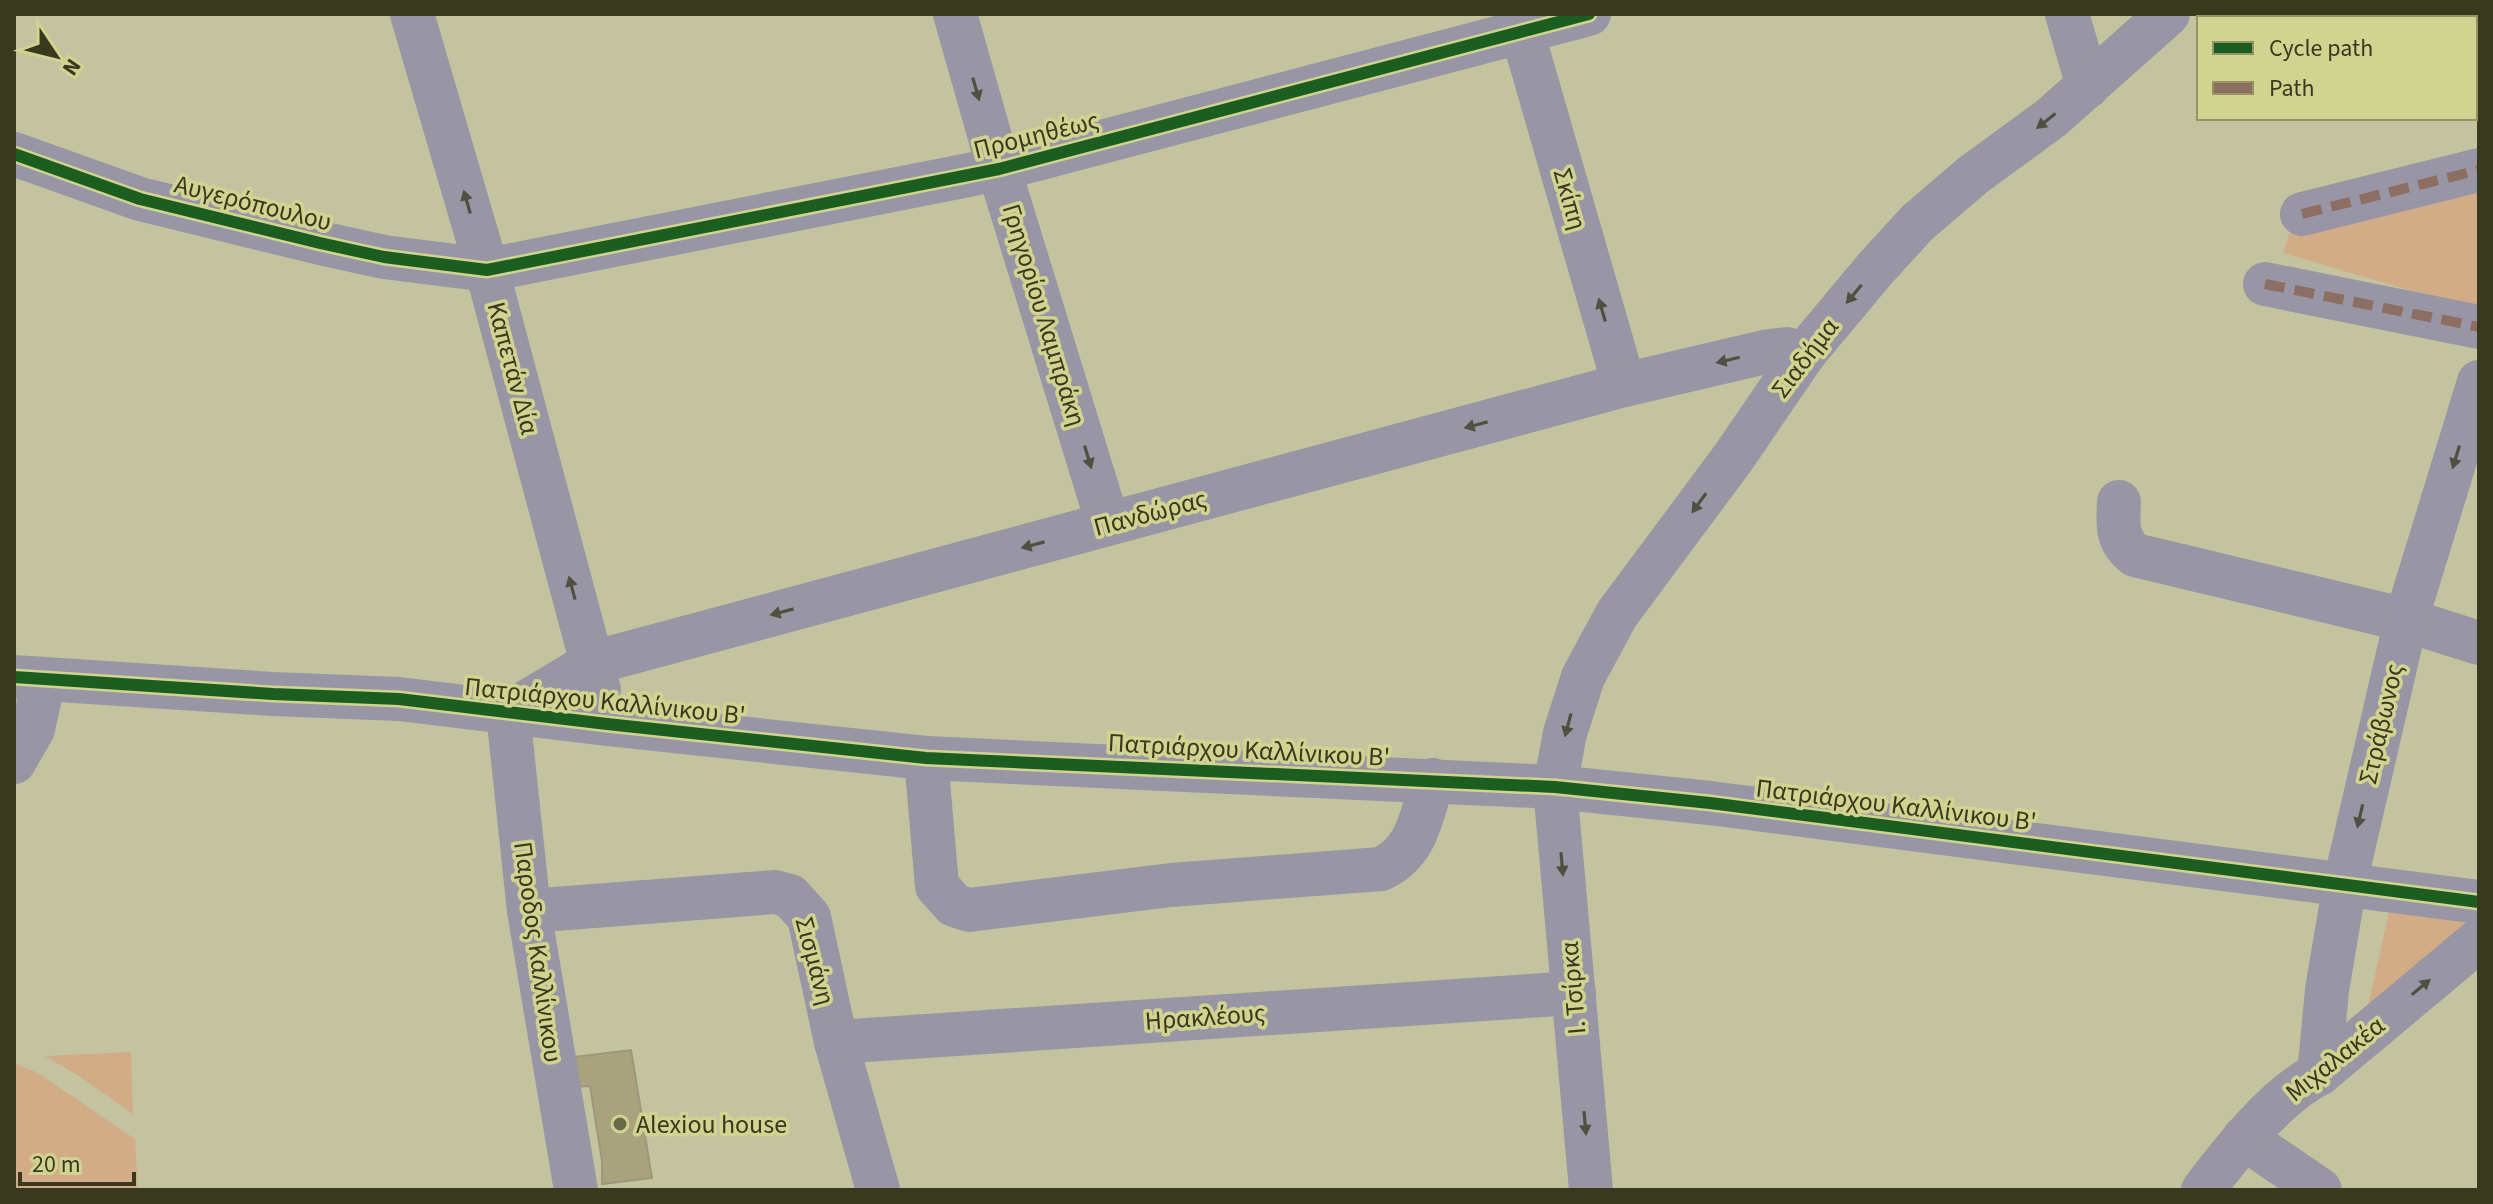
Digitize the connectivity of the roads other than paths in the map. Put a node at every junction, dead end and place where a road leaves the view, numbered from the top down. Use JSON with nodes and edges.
{"nodes":[{"id":1,"x":412,"y":14,"type":"edge"},
{"id":2,"x":955,"y":14,"type":"edge"},
{"id":3,"x":1589,"y":14,"type":"edge"},
{"id":4,"x":2067,"y":14,"type":"edge"},
{"id":5,"x":2168,"y":14,"type":"edge"},
{"id":6,"x":1519,"y":23,"type":"edge"},
{"id":7,"x":2088,"y":86,"type":"junction"},
{"id":8,"x":14,"y":154,"type":"edge"},
{"id":9,"x":999,"y":169,"type":"junction"},
{"id":10,"x":2479,"y":170,"type":"edge"},
{"id":11,"x":2302,"y":214,"type":"dead end"},
{"id":12,"x":487,"y":270,"type":"junction"},
{"id":13,"x":2265,"y":284,"type":"dead end"},
{"id":14,"x":2479,"y":327,"type":"edge"},
{"id":15,"x":1804,"y":354,"type":"junction"},
{"id":16,"x":2479,"y":382,"type":"edge"},
{"id":17,"x":1624,"y":385,"type":"junction"},
{"id":18,"x":2119,"y":502,"type":"dead end"},
{"id":19,"x":1108,"y":524,"type":"junction"},
{"id":20,"x":2406,"y":620,"type":"junction"},
{"id":21,"x":2479,"y":643,"type":"edge"},
{"id":22,"x":592,"y":663,"type":"junction"},
{"id":23,"x":29,"y":678,"type":"edge"},
{"id":24,"x":508,"y":713,"type":"junction"},
{"id":25,"x":607,"y":724,"type":"junction"},
{"id":26,"x":926,"y":758,"type":"junction"},
{"id":27,"x":14,"y":762,"type":"edge"},
{"id":28,"x":1433,"y":780,"type":"junction"},
{"id":29,"x":1555,"y":787,"type":"junction"},
{"id":30,"x":2345,"y":883,"type":"junction"},
{"id":31,"x":2479,"y":902,"type":"edge"},
{"id":32,"x":529,"y":911,"type":"junction"},
{"id":33,"x":2479,"y":940,"type":"edge"},
{"id":34,"x":1574,"y":993,"type":"junction"},
{"id":35,"x":836,"y":1042,"type":"junction"},
{"id":36,"x":2319,"y":1074,"type":"junction"},
{"id":37,"x":2244,"y":1138,"type":"junction"},
{"id":38,"x":576,"y":1190,"type":"edge"},
{"id":39,"x":878,"y":1190,"type":"edge"},
{"id":40,"x":1591,"y":1190,"type":"edge"},
{"id":41,"x":2203,"y":1190,"type":"edge"},
{"id":42,"x":2320,"y":1190,"type":"edge"}],
"edges":[{"from":12,"to":1,"type":"street","name":"Καπετάν Δία","one_way":true},
{"from":2,"to":9,"type":"street","name":"Γρηγορίου Λαμπράκη","one_way":true},
{"from":3,"to":6,"type":"street","name":"Προμηθέως"},
{"from":4,"to":7,"type":"street"},
{"from":5,"to":7,"type":"street","name":"Σιαδήμα"},
{"from":6,"to":9,"type":"street","name":"Προμηθέως"},
{"from":17,"to":6,"type":"street","name":"Σκίπη","one_way":true},
{"from":7,"to":15,"type":"street","name":"Σιαδήμα","one_way":true},
{"from":8,"to":12,"type":"street","name":"Αυγερόπουλου"},
{"from":9,"to":12,"type":"street","name":"Προμηθέως"},
{"from":9,"to":19,"type":"street","name":"Γρηγορίου Λαμπράκη","one_way":true},
{"from":10,"to":11,"type":"street"},
{"from":22,"to":12,"type":"street","name":"Καπετάν Δία","one_way":true},
{"from":13,"to":14,"type":"street"},
{"from":15,"to":17,"type":"street","name":"Πανδώρας","one_way":true},
{"from":15,"to":29,"type":"street","name":"Σιαδήμα","one_way":true},
{"from":16,"to":20,"type":"street","name":"Στράβωνος","one_way":true},
{"from":17,"to":19,"type":"street","name":"Πανδώρας","one_way":true},
{"from":18,"to":20,"type":"street"},
{"from":19,"to":22,"type":"street","name":"Πανδώρας","one_way":true},
{"from":20,"to":21,"type":"street"},
{"from":20,"to":30,"type":"street","name":"Στράβωνος","one_way":true},
{"from":22,"to":24,"type":"street","name":"Πανδώρας"},
{"from":22,"to":25,"type":"street","name":"Καπετάν Δία"},
{"from":23,"to":24,"type":"street","name":"Πατριάρχου Καλλίνικου B'"},
{"from":23,"to":27,"type":"street"},
{"from":24,"to":25,"type":"street","name":"Πατριάρχου Καλλίνικου B'"},
{"from":24,"to":32,"type":"street","name":"Παροδος Καλλίνικου"},
{"from":25,"to":26,"type":"street","name":"Πατριάρχου Καλλίνικου B'"},
{"from":26,"to":28,"type":"street","name":"Πατριάρχου Καλλίνικου B'"},
{"from":26,"to":28,"type":"street"},
{"from":28,"to":29,"type":"street","name":"Πατριάρχου Καλλίνικου B'"},
{"from":29,"to":30,"type":"street","name":"Πατριάρχου Καλλίνικου B'"},
{"from":29,"to":34,"type":"street","name":"Ι. Τσίρκα","one_way":true},
{"from":30,"to":31,"type":"street","name":"Πατριάρχου Καλλίνικου B'"},
{"from":30,"to":36,"type":"street","name":"Στράβωνος"},
{"from":32,"to":35,"type":"street","name":"Σισμάνη"},
{"from":32,"to":38,"type":"street","name":"Παροδος Καλλίνικου"},
{"from":36,"to":33,"type":"street","name":"Μιχαλακέα","one_way":true},
{"from":34,"to":35,"type":"street","name":"Ηρακλέους"},
{"from":34,"to":40,"type":"street","name":"Ι. Τσίρκα","one_way":true},
{"from":35,"to":39,"type":"street","name":"Σισμάνη"},
{"from":36,"to":37,"type":"street","name":"Μιχαλακέα"},
{"from":37,"to":41,"type":"street","name":"Μιχαλακέα"},
{"from":37,"to":42,"type":"street"}]}
